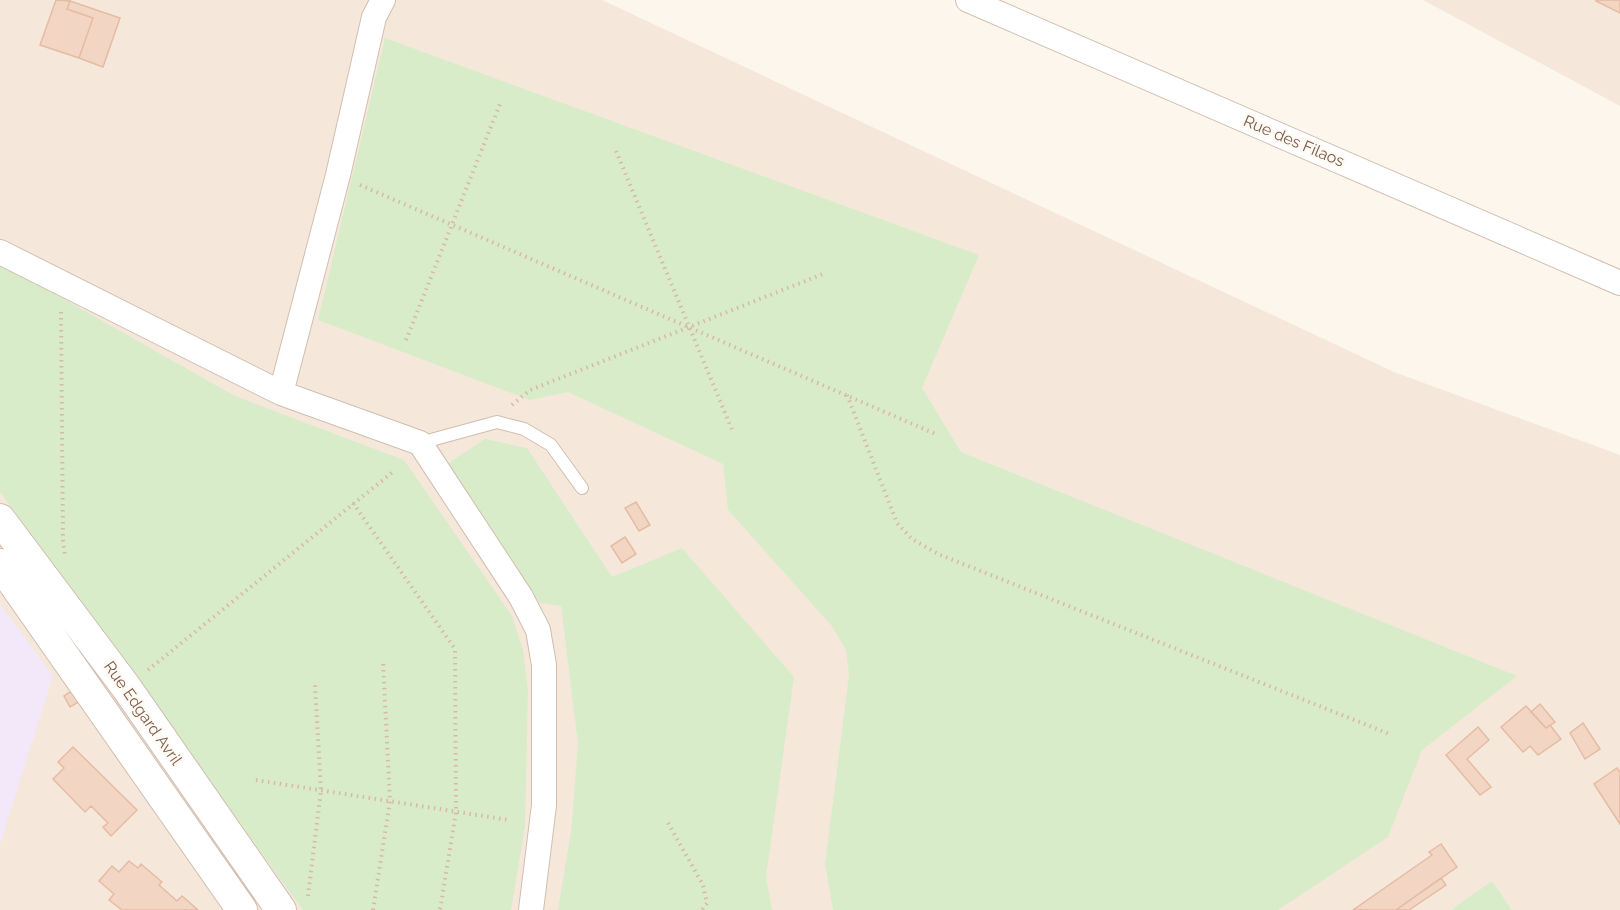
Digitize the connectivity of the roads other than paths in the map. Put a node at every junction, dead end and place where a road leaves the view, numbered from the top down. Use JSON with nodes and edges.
{"nodes":[{"id":1,"x":384,"y":0,"type":"edge"},
{"id":2,"x":968,"y":0,"type":"edge"},
{"id":3,"x":0,"y":252,"type":"edge"},
{"id":4,"x":1620,"y":283,"type":"edge"},
{"id":5,"x":281,"y":393,"type":"junction"},
{"id":6,"x":420,"y":442,"type":"junction"},
{"id":7,"x":582,"y":488,"type":"dead end"},
{"id":8,"x":0,"y":519,"type":"edge"},
{"id":9,"x":0,"y":564,"type":"edge"},
{"id":10,"x":242,"y":910,"type":"edge"},
{"id":11,"x":281,"y":910,"type":"edge"},
{"id":12,"x":531,"y":910,"type":"edge"}],
"edges":[{"from":1,"to":5,"type":"street"},
{"from":2,"to":4,"type":"street","name":"Rue des Filaos"},
{"from":3,"to":5,"type":"street"},
{"from":5,"to":6,"type":"street"},
{"from":6,"to":7,"type":"lane"},
{"from":6,"to":12,"type":"street"},
{"from":8,"to":11,"type":"street","name":"Rue Edgard Avril"},
{"from":9,"to":10,"type":"street","name":"Rue Edgard Avril"}]}
